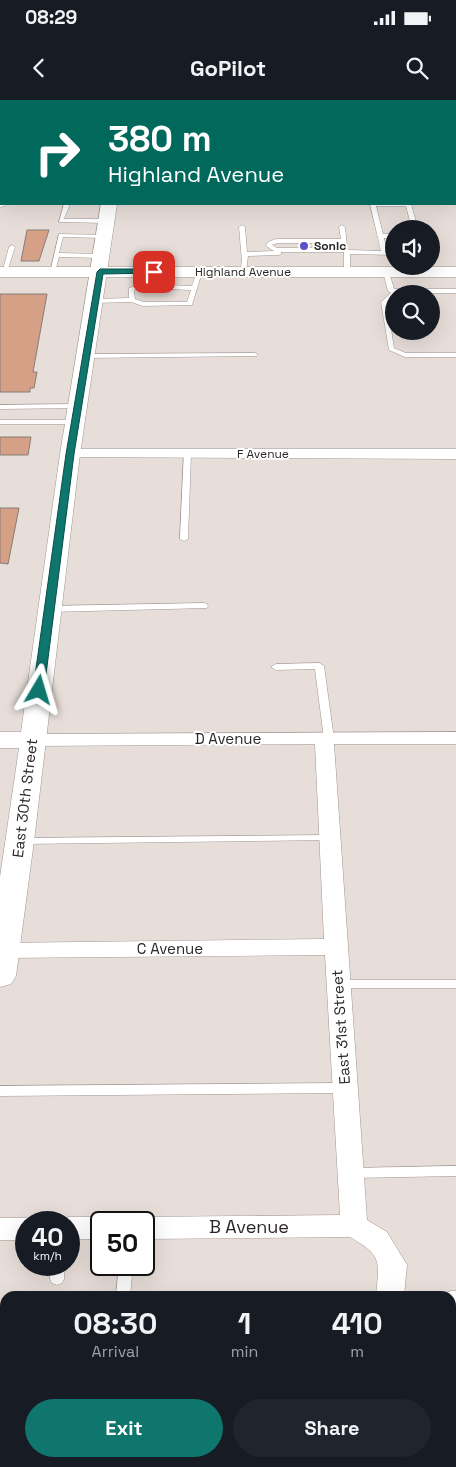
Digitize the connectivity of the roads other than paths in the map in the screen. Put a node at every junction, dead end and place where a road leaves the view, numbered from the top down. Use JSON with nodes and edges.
{"nodes":[{"id":1,"x":67,"y":205,"type":"edge"},
{"id":2,"x":109,"y":205,"type":"edge"},
{"id":3,"x":373,"y":205,"type":"edge"},
{"id":4,"x":408,"y":205,"type":"edge"},
{"id":5,"x":412,"y":220,"type":"edge"},
{"id":6,"x":342,"y":226,"type":"dead end"},
{"id":7,"x":242,"y":227,"type":"dead end"},
{"id":8,"x":106,"y":228,"type":"junction"},
{"id":9,"x":380,"y":236,"type":"junction"},
{"id":10,"x":385,"y":236,"type":"edge"},
{"id":11,"x":344,"y":241,"type":"junction"},
{"id":12,"x":12,"y":247,"type":"dead end"},
{"id":13,"x":346,"y":251,"type":"junction"},
{"id":14,"x":384,"y":253,"type":"joint"},
{"id":15,"x":245,"y":254,"type":"junction"},
{"id":16,"x":56,"y":255,"type":"junction"},
{"id":17,"x":101,"y":264,"type":"junction"},
{"id":18,"x":2,"y":272,"type":"edge"},
{"id":19,"x":52,"y":272,"type":"junction"},
{"id":20,"x":243,"y":272,"type":"junction"},
{"id":21,"x":347,"y":272,"type":"junction"},
{"id":22,"x":385,"y":272,"type":"edge"},
{"id":23,"x":440,"y":272,"type":"edge"},
{"id":24,"x":456,"y":272,"type":"edge"},
{"id":25,"x":197,"y":280,"type":"junction"},
{"id":26,"x":456,"y":291,"type":"edge"},
{"id":27,"x":440,"y":292,"type":"edge"},
{"id":28,"x":132,"y":300,"type":"junction"},
{"id":29,"x":95,"y":301,"type":"junction"},
{"id":30,"x":390,"y":340,"type":"edge"},
{"id":31,"x":255,"y":355,"type":"dead end"},
{"id":32,"x":456,"y":355,"type":"edge"},
{"id":33,"x":85,"y":356,"type":"junction"},
{"id":34,"x":0,"y":407,"type":"edge"},
{"id":35,"x":76,"y":414,"type":"junction"},
{"id":36,"x":0,"y":422,"type":"edge"},
{"id":37,"x":70,"y":454,"type":"junction"},
{"id":38,"x":187,"y":454,"type":"junction"},
{"id":39,"x":456,"y":454,"type":"edge"},
{"id":40,"x":184,"y":539,"type":"dead end"},
{"id":41,"x":204,"y":606,"type":"dead end"},
{"id":42,"x":49,"y":609,"type":"junction"},
{"id":43,"x":276,"y":667,"type":"dead end"},
{"id":44,"x":456,"y":738,"type":"edge"},
{"id":45,"x":327,"y":739,"type":"junction"},
{"id":46,"x":0,"y":740,"type":"edge"},
{"id":47,"x":32,"y":740,"type":"junction"},
{"id":48,"x":329,"y":838,"type":"junction"},
{"id":49,"x":15,"y":855,"type":"junction"},
{"id":50,"x":336,"y":948,"type":"junction"},
{"id":51,"x":2,"y":963,"type":"edge"},
{"id":52,"x":339,"y":984,"type":"junction"},
{"id":53,"x":456,"y":984,"type":"edge"},
{"id":54,"x":345,"y":1088,"type":"junction"},
{"id":55,"x":0,"y":1092,"type":"edge"},
{"id":56,"x":456,"y":1171,"type":"edge"},
{"id":57,"x":350,"y":1173,"type":"junction"},
{"id":58,"x":354,"y":1226,"type":"junction"},
{"id":59,"x":15,"y":1228,"type":"edge"},
{"id":60,"x":155,"y":1228,"type":"edge"},
{"id":61,"x":0,"y":1229,"type":"edge"},
{"id":62,"x":125,"y":1276,"type":"edge"},
{"id":63,"x":123,"y":1291,"type":"edge"},
{"id":64,"x":390,"y":1291,"type":"edge"}],
"edges":[{"from":1,"to":8,"type":"lane"},
{"from":2,"to":8,"type":"main road","name":"East 30th Street"},
{"from":3,"to":9,"type":"lane"},
{"from":4,"to":5,"type":"lane"},
{"from":6,"to":11,"type":"lane"},
{"from":7,"to":15,"type":"lane"},
{"from":8,"to":16,"type":"lane"},
{"from":8,"to":17,"type":"main road","name":"East 30th Street"},
{"from":9,"to":10,"type":"lane"},
{"from":9,"to":14,"type":"lane"},
{"from":11,"to":13,"type":"lane"},
{"from":11,"to":13,"type":"lane"},
{"from":12,"to":18,"type":"lane"},
{"from":13,"to":14,"type":"lane"},
{"from":13,"to":15,"type":"lane"},
{"from":13,"to":21,"type":"lane"},
{"from":15,"to":20,"type":"lane"},
{"from":16,"to":17,"type":"lane"},
{"from":16,"to":19,"type":"lane"},
{"from":17,"to":19,"type":"main road","name":"Highland Avenue"},
{"from":17,"to":25,"type":"main road","name":"Highland Avenue"},
{"from":17,"to":29,"type":"main road","name":"East 30th Street"},
{"from":18,"to":19,"type":"main road","name":"Highland Avenue"},
{"from":20,"to":21,"type":"main road","name":"Highland Avenue"},
{"from":20,"to":25,"type":"main road","name":"Highland Avenue"},
{"from":21,"to":22,"type":"main road","name":"Highland Avenue"},
{"from":23,"to":24,"type":"main road","name":"Highland Avenue"},
{"from":25,"to":28,"type":"lane"},
{"from":25,"to":28,"type":"lane"},
{"from":26,"to":27,"type":"lane"},
{"from":28,"to":29,"type":"lane"},
{"from":29,"to":33,"type":"main road","name":"East 30th Street"},
{"from":30,"to":32,"type":"lane"},
{"from":31,"to":33,"type":"lane"},
{"from":33,"to":35,"type":"main road","name":"East 30th Street"},
{"from":34,"to":35,"type":"lane"},
{"from":35,"to":36,"type":"lane"},
{"from":35,"to":37,"type":"main road","name":"East 30th Street"},
{"from":37,"to":38,"type":"street","name":"F Avenue"},
{"from":37,"to":42,"type":"main road","name":"East 30th Street"},
{"from":38,"to":39,"type":"street","name":"F Avenue"},
{"from":38,"to":40,"type":"lane"},
{"from":41,"to":42,"type":"lane"},
{"from":42,"to":47,"type":"main road","name":"East 30th Street"},
{"from":43,"to":45,"type":"lane"},
{"from":44,"to":45,"type":"street","name":"D Avenue"},
{"from":45,"to":47,"type":"street","name":"D Avenue"},
{"from":45,"to":48,"type":"street","name":"East 31st Street"},
{"from":46,"to":47,"type":"main road","name":"D Avenue"},
{"from":47,"to":49,"type":"main road","name":"East 30th Street"},
{"from":48,"to":49,"type":"lane"},
{"from":48,"to":50,"type":"street","name":"East 31st Street"},
{"from":49,"to":51,"type":"main road","name":"East 30th Street"},
{"from":50,"to":51,"type":"street","name":"C Avenue"},
{"from":50,"to":52,"type":"street","name":"East 31st Street"},
{"from":52,"to":53,"type":"lane"},
{"from":52,"to":54,"type":"street","name":"East 31st Street"},
{"from":54,"to":55,"type":"lane"},
{"from":54,"to":57,"type":"street","name":"East 31st Street"},
{"from":56,"to":57,"type":"lane"},
{"from":57,"to":58,"type":"street","name":"East 31st Street"},
{"from":58,"to":60,"type":"street","name":"B Avenue"},
{"from":58,"to":64,"type":"street"},
{"from":59,"to":61,"type":"street"},
{"from":62,"to":63,"type":"lane"}]}
